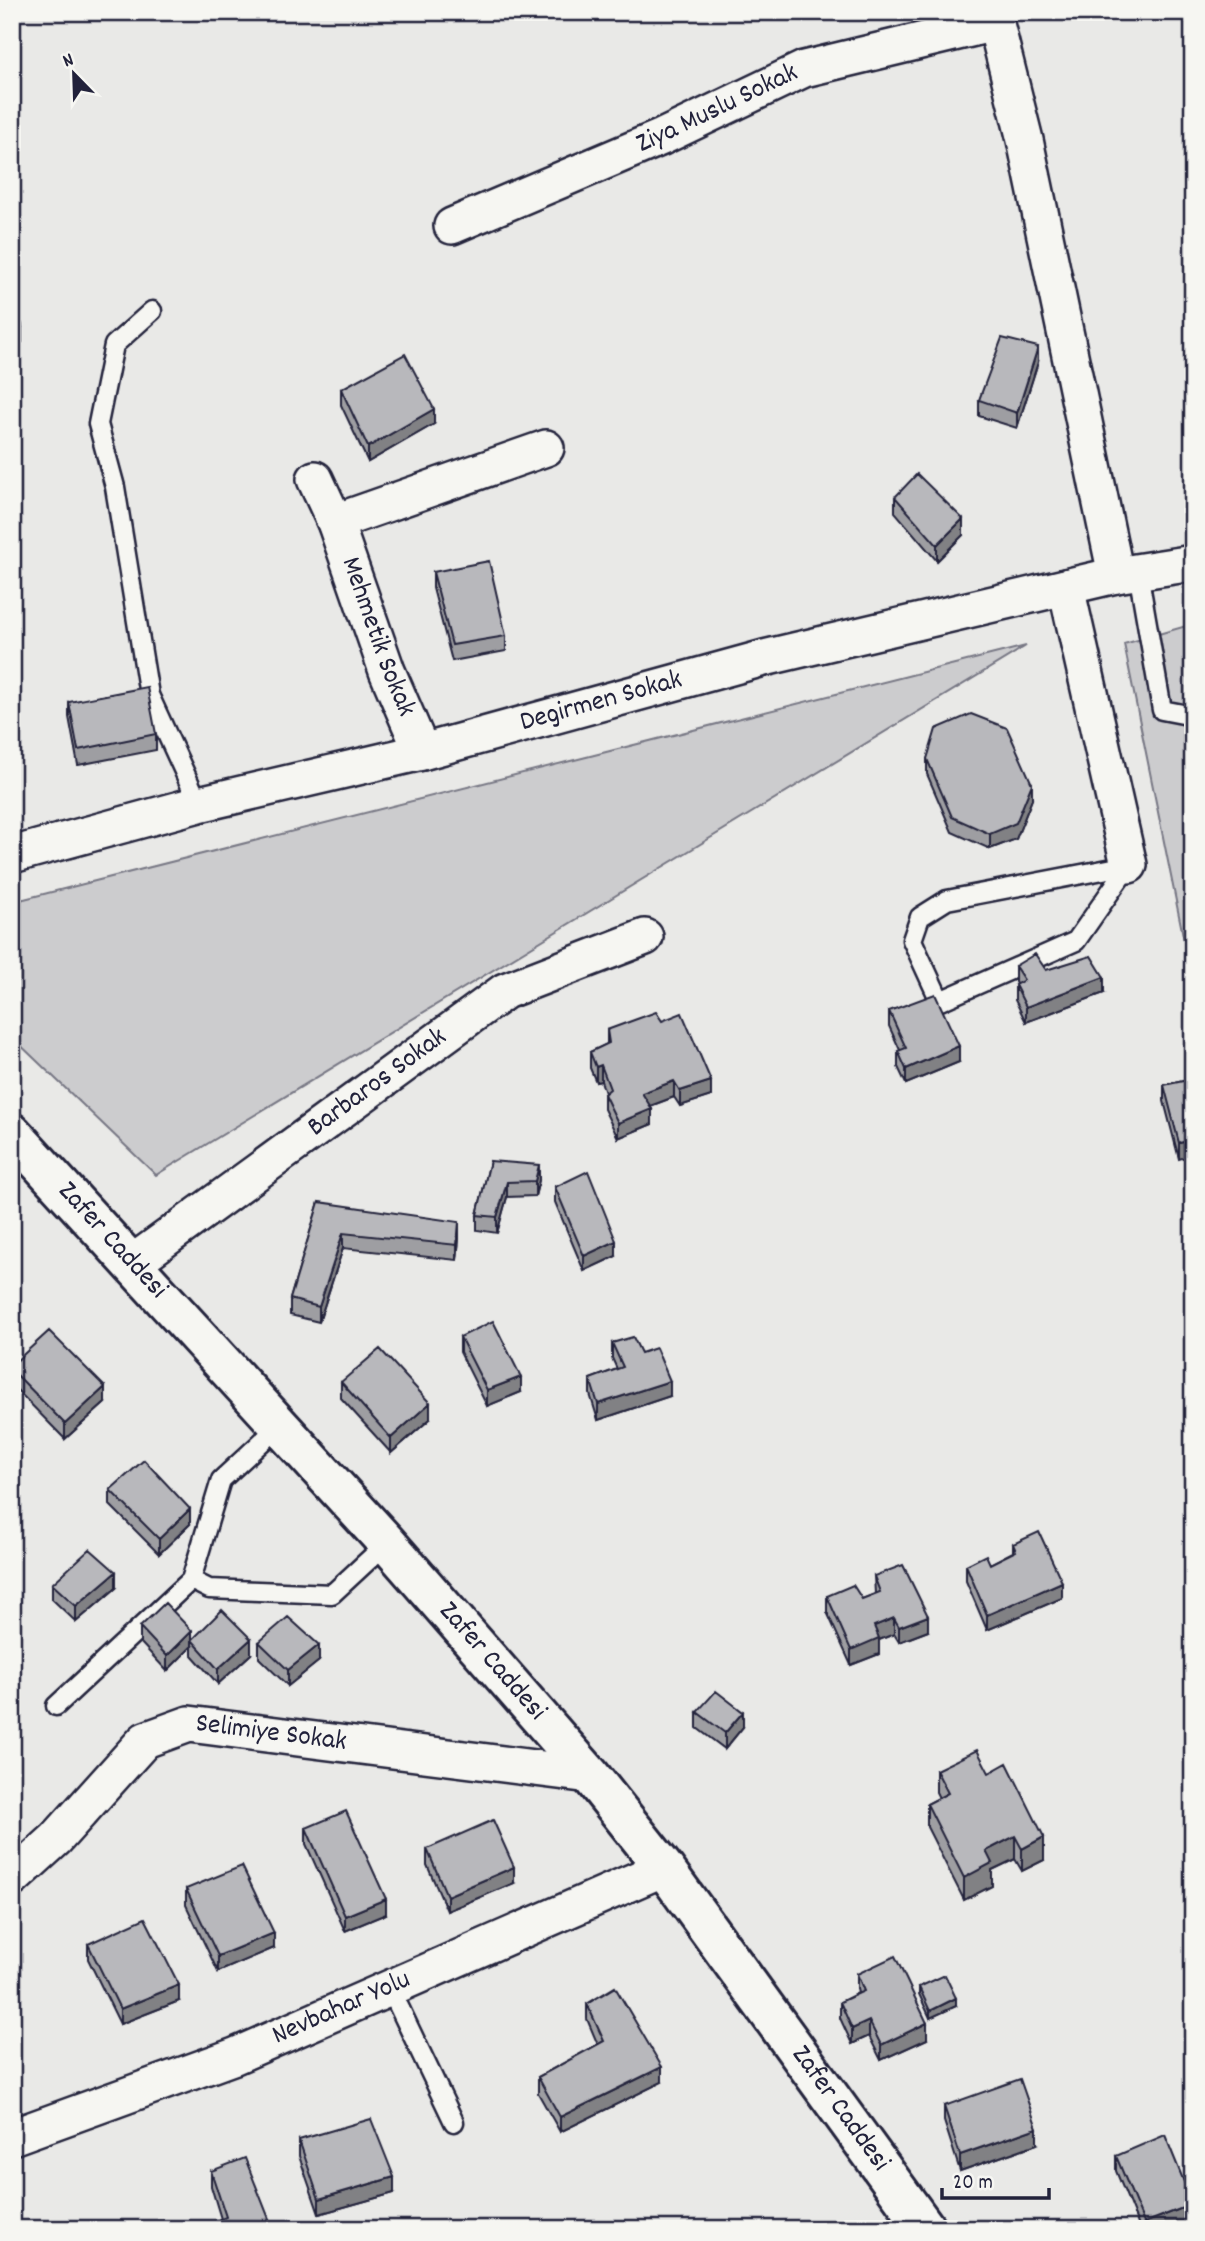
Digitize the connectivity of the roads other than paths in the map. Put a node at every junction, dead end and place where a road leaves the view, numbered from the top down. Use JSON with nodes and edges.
{"nodes":[{"id":1,"x":994,"y":18,"type":"edge"},
{"id":2,"x":452,"y":226,"type":"dead end"},
{"id":3,"x":152,"y":311,"type":"dead end"},
{"id":4,"x":546,"y":448,"type":"dead end"},
{"id":5,"x":315,"y":478,"type":"dead end"},
{"id":6,"x":335,"y":522,"type":"junction"},
{"id":7,"x":1193,"y":563,"type":"edge"},
{"id":8,"x":1127,"y":574,"type":"junction"},
{"id":9,"x":1066,"y":587,"type":"junction"},
{"id":10,"x":1193,"y":716,"type":"edge"},
{"id":11,"x":422,"y":752,"type":"junction"},
{"id":12,"x":199,"y":804,"type":"junction"},
{"id":13,"x":12,"y":855,"type":"edge"},
{"id":14,"x":1129,"y":865,"type":"junction"},
{"id":15,"x":645,"y":937,"type":"dead end"},
{"id":16,"x":12,"y":1133,"type":"edge"},
{"id":17,"x":131,"y":1264,"type":"junction"},
{"id":18,"x":280,"y":1425,"type":"junction"},
{"id":19,"x":387,"y":1543,"type":"junction"},
{"id":20,"x":191,"y":1580,"type":"junction"},
{"id":21,"x":56,"y":1706,"type":"dead end"},
{"id":22,"x":590,"y":1775,"type":"junction"},
{"id":23,"x":664,"y":1868,"type":"junction"},
{"id":24,"x":12,"y":1879,"type":"edge"},
{"id":25,"x":390,"y":1988,"type":"junction"},
{"id":26,"x":454,"y":2122,"type":"dead end"},
{"id":27,"x":12,"y":2137,"type":"edge"},
{"id":28,"x":926,"y":2229,"type":"edge"}],
"edges":[{"from":1,"to":2,"type":"street","name":"Ziya Muslu Sokak"},
{"from":1,"to":8,"type":"street","name":"Ziya Muslu Sokak"},
{"from":3,"to":12,"type":"lane"},
{"from":4,"to":6,"type":"street","name":"Mehmetik Sokak"},
{"from":5,"to":6,"type":"street","name":"Mehmetik Sokak"},
{"from":6,"to":11,"type":"street","name":"Mehmetik Sokak"},
{"from":7,"to":8,"type":"street","name":"Degirmen Sokak"},
{"from":8,"to":9,"type":"street","name":"Degirmen Sokak"},
{"from":8,"to":10,"type":"lane"},
{"from":9,"to":11,"type":"street","name":"Degirmen Sokak"},
{"from":9,"to":14,"type":"street"},
{"from":11,"to":12,"type":"street","name":"Degirmen Sokak"},
{"from":12,"to":13,"type":"street","name":"Degirmen Sokak"},
{"from":14,"to":14,"type":"lane"},
{"from":15,"to":17,"type":"street","name":"Barbaros Sokak"},
{"from":16,"to":17,"type":"street","name":"Zafer Caddesi"},
{"from":17,"to":18,"type":"street","name":"Zafer Caddesi"},
{"from":18,"to":19,"type":"street","name":"Zafer Caddesi"},
{"from":18,"to":20,"type":"lane"},
{"from":19,"to":20,"type":"lane"},
{"from":19,"to":22,"type":"street","name":"Zafer Caddesi"},
{"from":20,"to":21,"type":"lane"},
{"from":22,"to":23,"type":"street","name":"Zafer Caddesi"},
{"from":22,"to":24,"type":"street","name":"Selimiye Sokak"},
{"from":23,"to":25,"type":"street","name":"Nevbahar Yolu"},
{"from":23,"to":28,"type":"street","name":"Zafer Caddesi"},
{"from":25,"to":26,"type":"lane"},
{"from":25,"to":27,"type":"street","name":"Nevbahar Yolu"}]}
